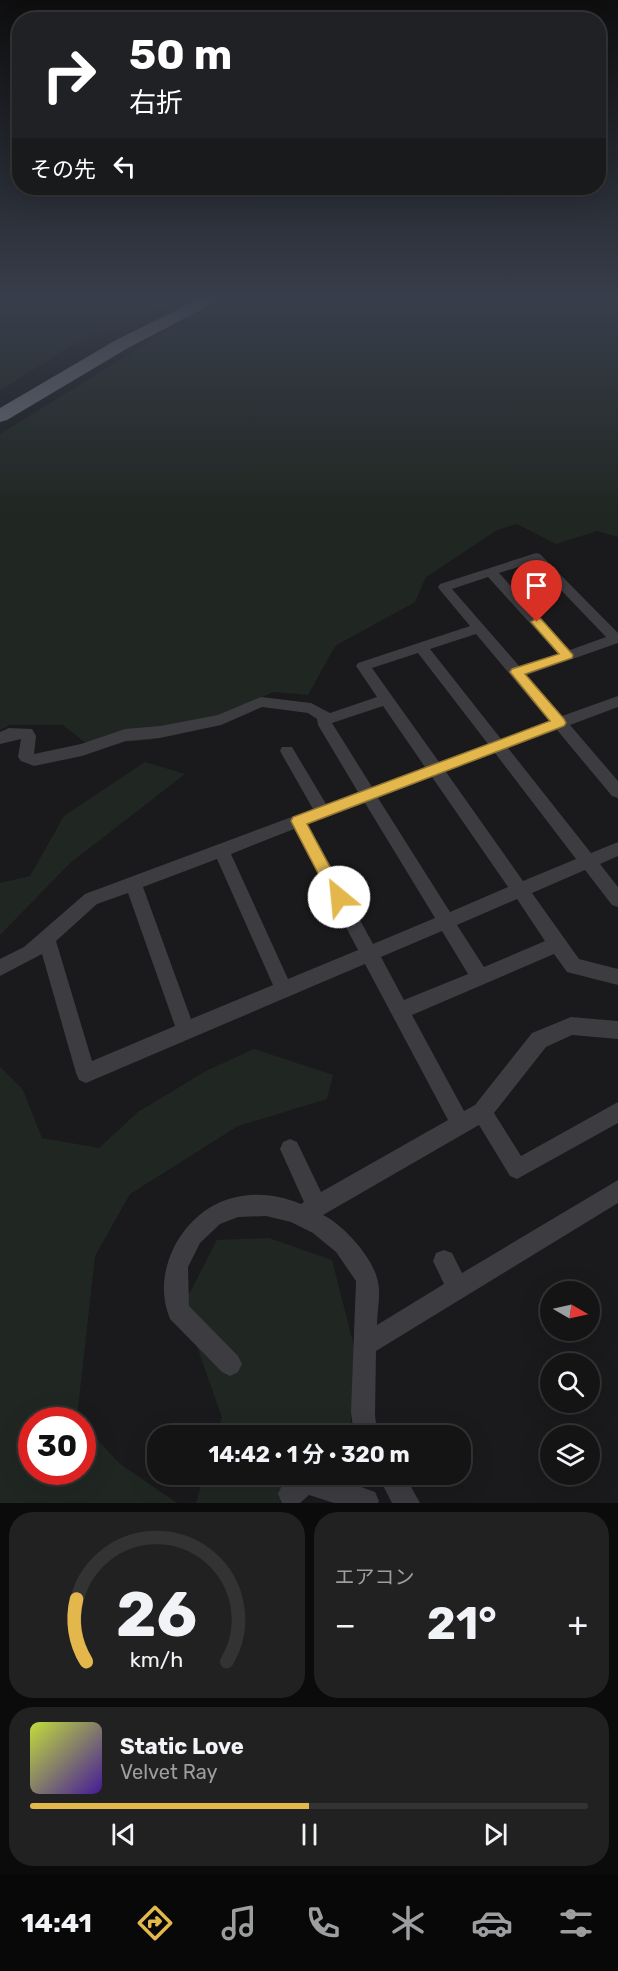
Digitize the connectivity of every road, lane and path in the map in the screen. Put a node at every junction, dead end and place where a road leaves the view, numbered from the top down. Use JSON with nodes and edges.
{"nodes":[{"id":1,"x":61,"y":371,"type":"edge"},
{"id":2,"x":76,"y":371,"type":"edge"},
{"id":3,"x":0,"y":408,"type":"edge"},
{"id":4,"x":0,"y":416,"type":"edge"},
{"id":5,"x":490,"y":572,"type":"junction"},
{"id":6,"x":478,"y":628,"type":"junction"},
{"id":7,"x":617,"y":639,"type":"edge"},
{"id":8,"x":421,"y":647,"type":"junction"},
{"id":9,"x":567,"y":655,"type":"junction"},
{"id":10,"x":517,"y":672,"type":"junction"},
{"id":11,"x":386,"y":699,"type":"junction"},
{"id":12,"x":618,"y":701,"type":"edge"},
{"id":13,"x":328,"y":719,"type":"junction"},
{"id":14,"x":559,"y":723,"type":"junction"},
{"id":15,"x":0,"y":738,"type":"edge"},
{"id":16,"x":498,"y":746,"type":"junction"},
{"id":17,"x":287,"y":751,"type":"dead end"},
{"id":18,"x":435,"y":770,"type":"junction"},
{"id":19,"x":618,"y":792,"type":"edge"},
{"id":20,"x":368,"y":795,"type":"junction"},
{"id":21,"x":323,"y":812,"type":"junction"},
{"id":22,"x":298,"y":821,"type":"junction"},
{"id":23,"x":618,"y":849,"type":"edge"},
{"id":24,"x":221,"y":850,"type":"junction"},
{"id":25,"x":588,"y":862,"type":"junction"},
{"id":26,"x":133,"y":884,"type":"junction"},
{"id":27,"x":520,"y":891,"type":"junction"},
{"id":28,"x":618,"y":900,"type":"edge"},
{"id":29,"x":446,"y":922,"type":"junction"},
{"id":30,"x":46,"y":939,"type":"junction"},
{"id":31,"x":558,"y":944,"type":"junction"},
{"id":32,"x":369,"y":954,"type":"junction"},
{"id":33,"x":0,"y":968,"type":"edge"},
{"id":34,"x":480,"y":977,"type":"junction"},
{"id":35,"x":618,"y":977,"type":"edge"},
{"id":36,"x":284,"y":990,"type":"junction"},
{"id":37,"x":400,"y":1011,"type":"junction"},
{"id":38,"x":618,"y":1030,"type":"edge"},
{"id":39,"x":186,"y":1031,"type":"junction"},
{"id":40,"x":482,"y":1112,"type":"junction"},
{"id":41,"x":618,"y":1112,"type":"edge"},
{"id":42,"x":460,"y":1125,"type":"junction"},
{"id":43,"x":290,"y":1149,"type":"dead end"},
{"id":44,"x":618,"y":1191,"type":"edge"},
{"id":45,"x":309,"y":1210,"type":"junction"},
{"id":46,"x":444,"y":1261,"type":"dead end"},
{"id":47,"x":458,"y":1288,"type":"junction"},
{"id":48,"x":365,"y":1345,"type":"junction"},
{"id":49,"x":230,"y":1364,"type":"dead end"},
{"id":50,"x":362,"y":1425,"type":"edge"},
{"id":51,"x":310,"y":1485,"type":"edge"},
{"id":52,"x":396,"y":1485,"type":"edge"},
{"id":53,"x":366,"y":1502,"type":"edge"},
{"id":54,"x":407,"y":1503,"type":"edge"}],
"edges":[{"from":1,"to":3,"type":"highway"},
{"from":2,"to":4,"type":"highway"},
{"from":5,"to":6,"type":"street"},
{"from":5,"to":7,"type":"street"},
{"from":5,"to":9,"type":"street"},
{"from":6,"to":8,"type":"street"},
{"from":6,"to":10,"type":"street"},
{"from":7,"to":9,"type":"street"},
{"from":8,"to":11,"type":"street"},
{"from":8,"to":16,"type":"street"},
{"from":9,"to":10,"type":"street"},
{"from":10,"to":14,"type":"street"},
{"from":11,"to":13,"type":"street"},
{"from":11,"to":18,"type":"street"},
{"from":12,"to":14,"type":"street"},
{"from":13,"to":15,"type":"street"},
{"from":13,"to":20,"type":"street"},
{"from":14,"to":16,"type":"street"},
{"from":14,"to":19,"type":"street"},
{"from":16,"to":18,"type":"street"},
{"from":16,"to":25,"type":"street"},
{"from":17,"to":21,"type":"street"},
{"from":18,"to":20,"type":"street"},
{"from":18,"to":27,"type":"street"},
{"from":20,"to":21,"type":"street"},
{"from":20,"to":29,"type":"street"},
{"from":21,"to":22,"type":"street"},
{"from":22,"to":24,"type":"street"},
{"from":22,"to":32,"type":"street"},
{"from":23,"to":25,"type":"street"},
{"from":24,"to":26,"type":"street"},
{"from":24,"to":36,"type":"street"},
{"from":25,"to":27,"type":"street"},
{"from":25,"to":28,"type":"street"},
{"from":26,"to":30,"type":"street"},
{"from":26,"to":39,"type":"street"},
{"from":27,"to":29,"type":"street"},
{"from":27,"to":31,"type":"street"},
{"from":29,"to":32,"type":"street"},
{"from":29,"to":34,"type":"street"},
{"from":30,"to":33,"type":"street"},
{"from":30,"to":39,"type":"street"},
{"from":31,"to":34,"type":"street"},
{"from":31,"to":35,"type":"street"},
{"from":32,"to":36,"type":"street"},
{"from":32,"to":37,"type":"street"},
{"from":34,"to":37,"type":"street"},
{"from":36,"to":39,"type":"street"},
{"from":37,"to":42,"type":"street"},
{"from":38,"to":40,"type":"street"},
{"from":40,"to":41,"type":"street"},
{"from":40,"to":42,"type":"street"},
{"from":42,"to":45,"type":"street"},
{"from":43,"to":45,"type":"street"},
{"from":44,"to":47,"type":"street"},
{"from":45,"to":48,"type":"street"},
{"from":45,"to":49,"type":"street"},
{"from":46,"to":47,"type":"street"},
{"from":47,"to":48,"type":"street"},
{"from":48,"to":50,"type":"street"},
{"from":51,"to":53,"type":"street"},
{"from":52,"to":54,"type":"street"}]}
